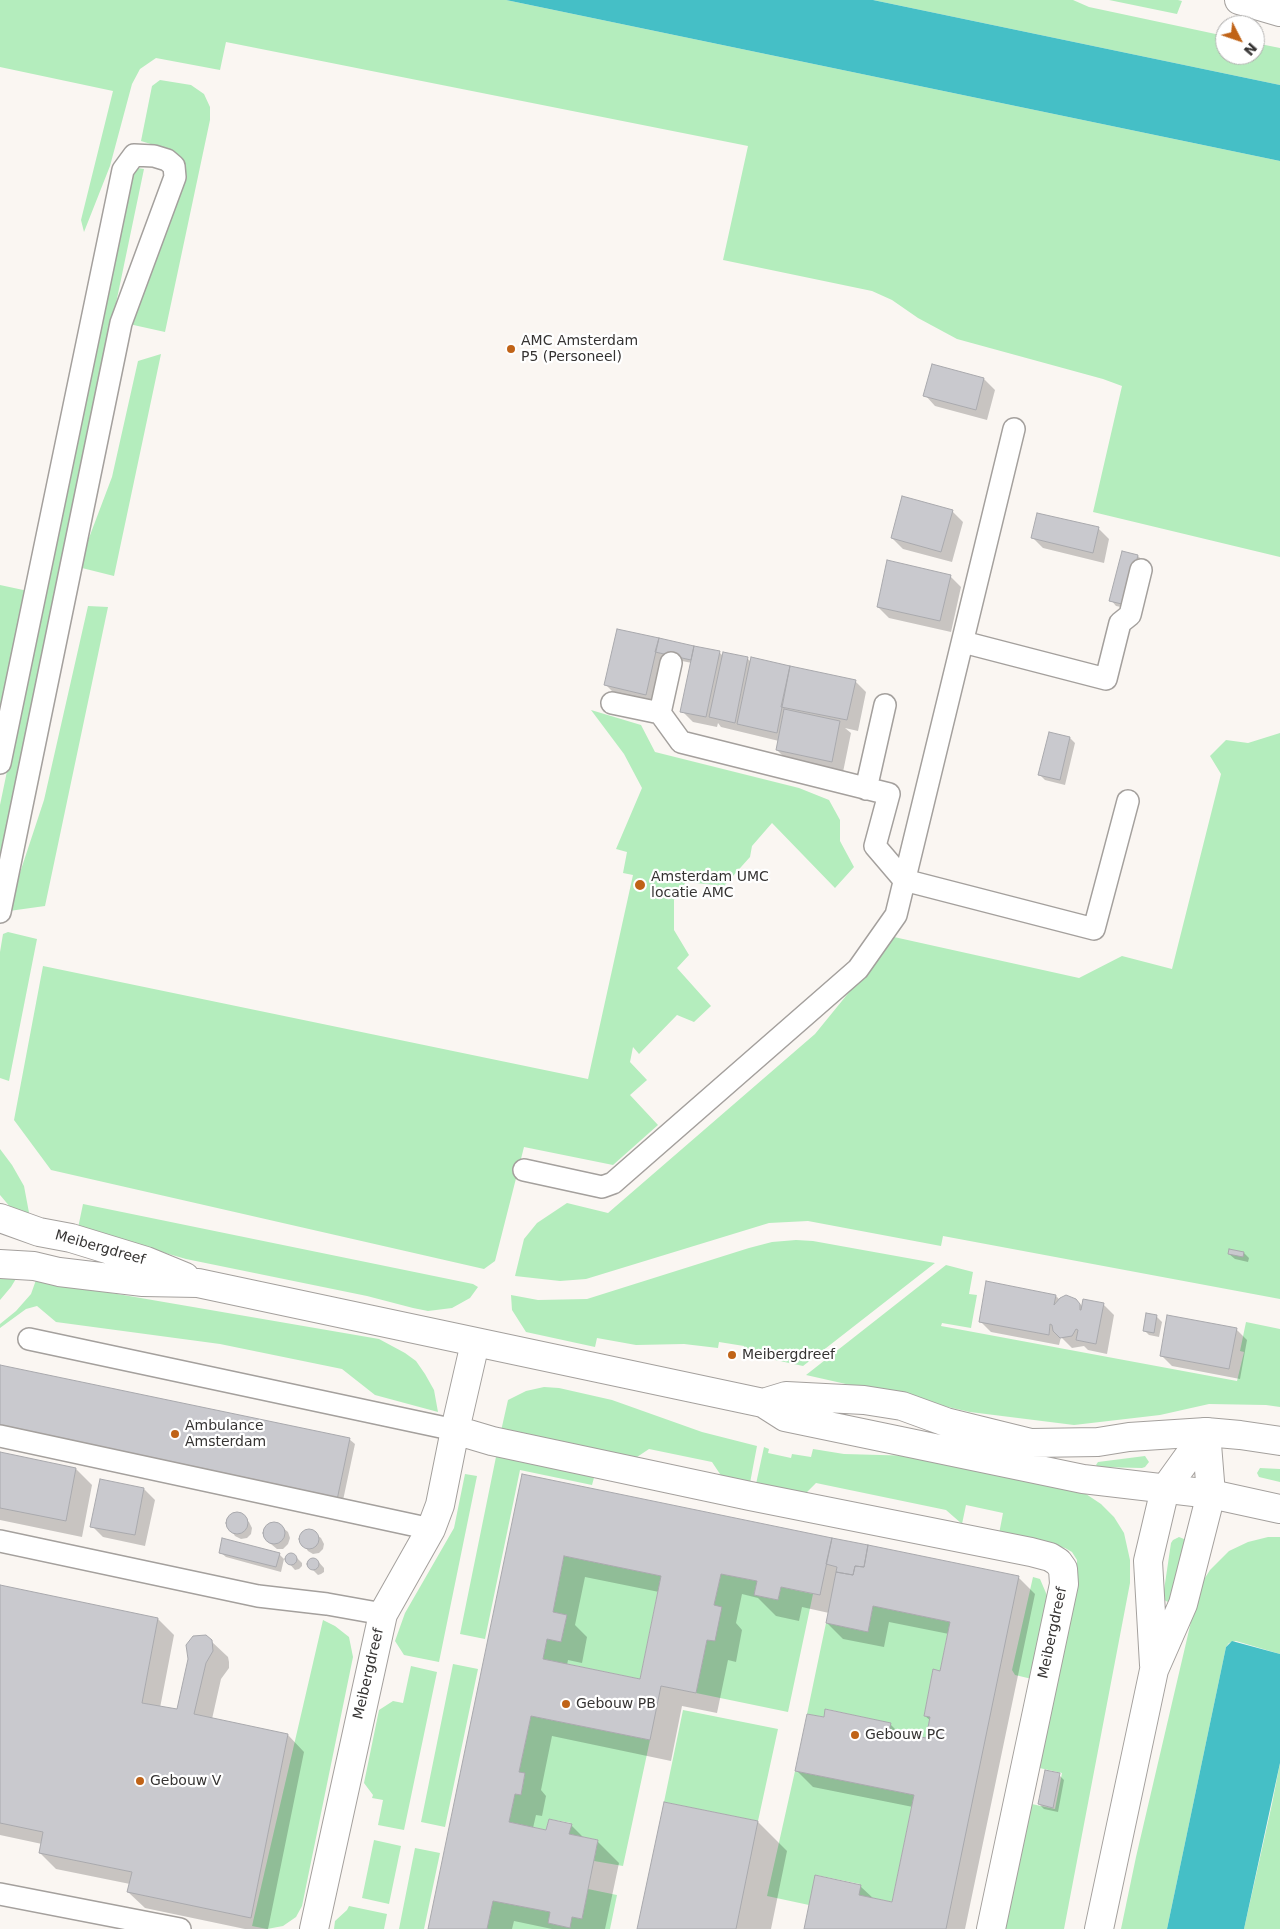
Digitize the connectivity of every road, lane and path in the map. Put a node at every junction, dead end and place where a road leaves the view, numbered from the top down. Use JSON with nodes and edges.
{"nodes":[{"id":1,"x":1239,"y":0,"type":"edge"},
{"id":2,"x":1280,"y":12,"type":"edge"},
{"id":3,"x":1014,"y":429,"type":"dead end"},
{"id":4,"x":1142,"y":570,"type":"dead end"},
{"id":5,"x":963,"y":642,"type":"junction"},
{"id":6,"x":671,"y":663,"type":"dead end"},
{"id":7,"x":612,"y":703,"type":"dead end"},
{"id":8,"x":884,"y":705,"type":"dead end"},
{"id":9,"x":660,"y":713,"type":"junction"},
{"id":10,"x":0,"y":763,"type":"edge"},
{"id":11,"x":866,"y":788,"type":"junction"},
{"id":12,"x":1128,"y":801,"type":"dead end"},
{"id":13,"x":904,"y":880,"type":"junction"},
{"id":14,"x":0,"y":912,"type":"edge"},
{"id":15,"x":524,"y":1170,"type":"dead end"},
{"id":16,"x":0,"y":1218,"type":"edge"},
{"id":17,"x":0,"y":1264,"type":"edge"},
{"id":18,"x":198,"y":1283,"type":"junction"},
{"id":19,"x":29,"y":1339,"type":"dead end"},
{"id":20,"x":475,"y":1343,"type":"junction"},
{"id":21,"x":763,"y":1403,"type":"junction"},
{"id":22,"x":455,"y":1430,"type":"junction"},
{"id":23,"x":1206,"y":1432,"type":"junction"},
{"id":24,"x":0,"y":1436,"type":"edge"},
{"id":25,"x":1280,"y":1441,"type":"edge"},
{"id":26,"x":1165,"y":1489,"type":"junction"},
{"id":27,"x":1211,"y":1494,"type":"junction"},
{"id":28,"x":1280,"y":1509,"type":"edge"},
{"id":29,"x":431,"y":1529,"type":"junction"},
{"id":30,"x":0,"y":1541,"type":"edge"},
{"id":31,"x":383,"y":1614,"type":"junction"},
{"id":32,"x":1154,"y":1670,"type":"junction"},
{"id":33,"x":0,"y":1894,"type":"edge"},
{"id":34,"x":180,"y":1929,"type":"edge"},
{"id":35,"x":314,"y":1929,"type":"edge"},
{"id":36,"x":992,"y":1929,"type":"edge"},
{"id":37,"x":1100,"y":1929,"type":"edge"}],
"edges":[{"from":1,"to":2,"type":"street"},
{"from":3,"to":5,"type":"lane"},
{"from":4,"to":5,"type":"lane"},
{"from":5,"to":13,"type":"lane"},
{"from":6,"to":9,"type":"lane"},
{"from":7,"to":9,"type":"lane"},
{"from":8,"to":11,"type":"lane"},
{"from":9,"to":11,"type":"lane"},
{"from":10,"to":14,"type":"lane"},
{"from":11,"to":13,"type":"lane"},
{"from":12,"to":13,"type":"lane"},
{"from":13,"to":15,"type":"lane"},
{"from":16,"to":18,"type":"street","name":"Meibergdreef"},
{"from":17,"to":18,"type":"street","name":"Meibergdreef"},
{"from":18,"to":20,"type":"street","name":"Meibergdreef"},
{"from":19,"to":22,"type":"lane"},
{"from":20,"to":21,"type":"street","name":"Meibergdreef"},
{"from":20,"to":22,"type":"street","name":"Meibergdreef"},
{"from":21,"to":23,"type":"street","name":"Meibergdreef"},
{"from":21,"to":26,"type":"street","name":"Meibergdreef"},
{"from":22,"to":29,"type":"street","name":"Meibergdreef"},
{"from":22,"to":36,"type":"street","name":"Meibergdreef"},
{"from":23,"to":25,"type":"street","name":"Meibergdreef"},
{"from":23,"to":26,"type":"street"},
{"from":23,"to":27,"type":"street"},
{"from":24,"to":29,"type":"lane"},
{"from":26,"to":27,"type":"street","name":"Meibergdreef"},
{"from":26,"to":32,"type":"street"},
{"from":27,"to":28,"type":"street","name":"Meibergdreef"},
{"from":27,"to":32,"type":"street"},
{"from":29,"to":31,"type":"street","name":"Meibergdreef"},
{"from":30,"to":31,"type":"lane"},
{"from":31,"to":35,"type":"street","name":"Meibergdreef"},
{"from":32,"to":37,"type":"street"},
{"from":33,"to":34,"type":"lane"}]}
